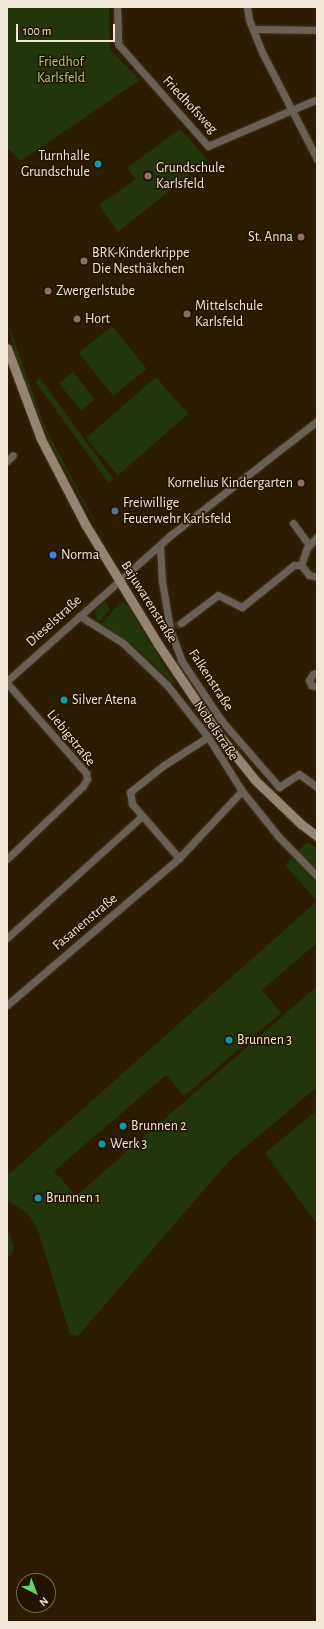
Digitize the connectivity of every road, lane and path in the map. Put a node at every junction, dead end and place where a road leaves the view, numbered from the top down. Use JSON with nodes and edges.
{"nodes":[{"id":1,"x":117,"y":7,"type":"edge"},
{"id":2,"x":247,"y":7,"type":"edge"},
{"id":3,"x":253,"y":29,"type":"junction"},
{"id":4,"x":317,"y":30,"type":"edge"},
{"id":5,"x":317,"y":99,"type":"edge"},
{"id":6,"x":291,"y":110,"type":"junction"},
{"id":7,"x":317,"y":159,"type":"edge"},
{"id":8,"x":7,"y":348,"type":"edge"},
{"id":9,"x":317,"y":421,"type":"edge"},
{"id":10,"x":13,"y":455,"type":"dead end"},
{"id":11,"x":7,"y":461,"type":"edge"},
{"id":12,"x":292,"y":523,"type":"dead end"},
{"id":13,"x":317,"y":537,"type":"edge"},
{"id":14,"x":160,"y":545,"type":"junction"},
{"id":15,"x":309,"y":545,"type":"junction"},
{"id":16,"x":301,"y":565,"type":"junction"},
{"id":17,"x":317,"y":577,"type":"edge"},
{"id":18,"x":119,"y":581,"type":"junction"},
{"id":19,"x":80,"y":616,"type":"junction"},
{"id":20,"x":176,"y":626,"type":"junction"},
{"id":21,"x":317,"y":673,"type":"edge"},
{"id":22,"x":7,"y":682,"type":"edge"},
{"id":23,"x":317,"y":687,"type":"edge"},
{"id":24,"x":208,"y":737,"type":"junction"},
{"id":25,"x":317,"y":787,"type":"edge"},
{"id":26,"x":242,"y":791,"type":"junction"},
{"id":27,"x":142,"y":816,"type":"junction"},
{"id":28,"x":317,"y":836,"type":"edge"},
{"id":29,"x":179,"y":858,"type":"junction"},
{"id":30,"x":7,"y":859,"type":"edge"},
{"id":31,"x":317,"y":876,"type":"edge"},
{"id":32,"x":7,"y":938,"type":"edge"},
{"id":33,"x":7,"y":1005,"type":"edge"}],
"edges":[{"from":1,"to":6,"type":"street","name":"Friedhofsweg"},
{"from":2,"to":3,"type":"street"},
{"from":3,"to":4,"type":"street"},
{"from":3,"to":6,"type":"street"},
{"from":5,"to":6,"type":"street"},
{"from":6,"to":7,"type":"street"},
{"from":8,"to":18,"type":"main road","name":"Bajuwarenstraße"},
{"from":9,"to":14,"type":"street"},
{"from":10,"to":11,"type":"street"},
{"from":12,"to":15,"type":"street"},
{"from":13,"to":15,"type":"street"},
{"from":14,"to":18,"type":"street"},
{"from":14,"to":20,"type":"street","name":"Falkenstraße"},
{"from":15,"to":16,"type":"street"},
{"from":16,"to":17,"type":"street"},
{"from":16,"to":20,"type":"street"},
{"from":18,"to":19,"type":"street","name":"Dieselstraße"},
{"from":18,"to":28,"type":"main road","name":"Bajuwarenstraße"},
{"from":19,"to":22,"type":"street","name":"Dieselstraße"},
{"from":19,"to":24,"type":"street","name":"Nobelstraße"},
{"from":20,"to":25,"type":"street","name":"Falkenstraße"},
{"from":21,"to":23,"type":"street"},
{"from":22,"to":30,"type":"street","name":"Liebigstraße"},
{"from":24,"to":26,"type":"street","name":"Nobelstraße"},
{"from":24,"to":27,"type":"street"},
{"from":26,"to":29,"type":"street","name":"Fasanenstraße"},
{"from":26,"to":31,"type":"street","name":"Nobelstraße"},
{"from":27,"to":29,"type":"street"},
{"from":27,"to":32,"type":"street"},
{"from":29,"to":33,"type":"street","name":"Fasanenstraße"}]}
